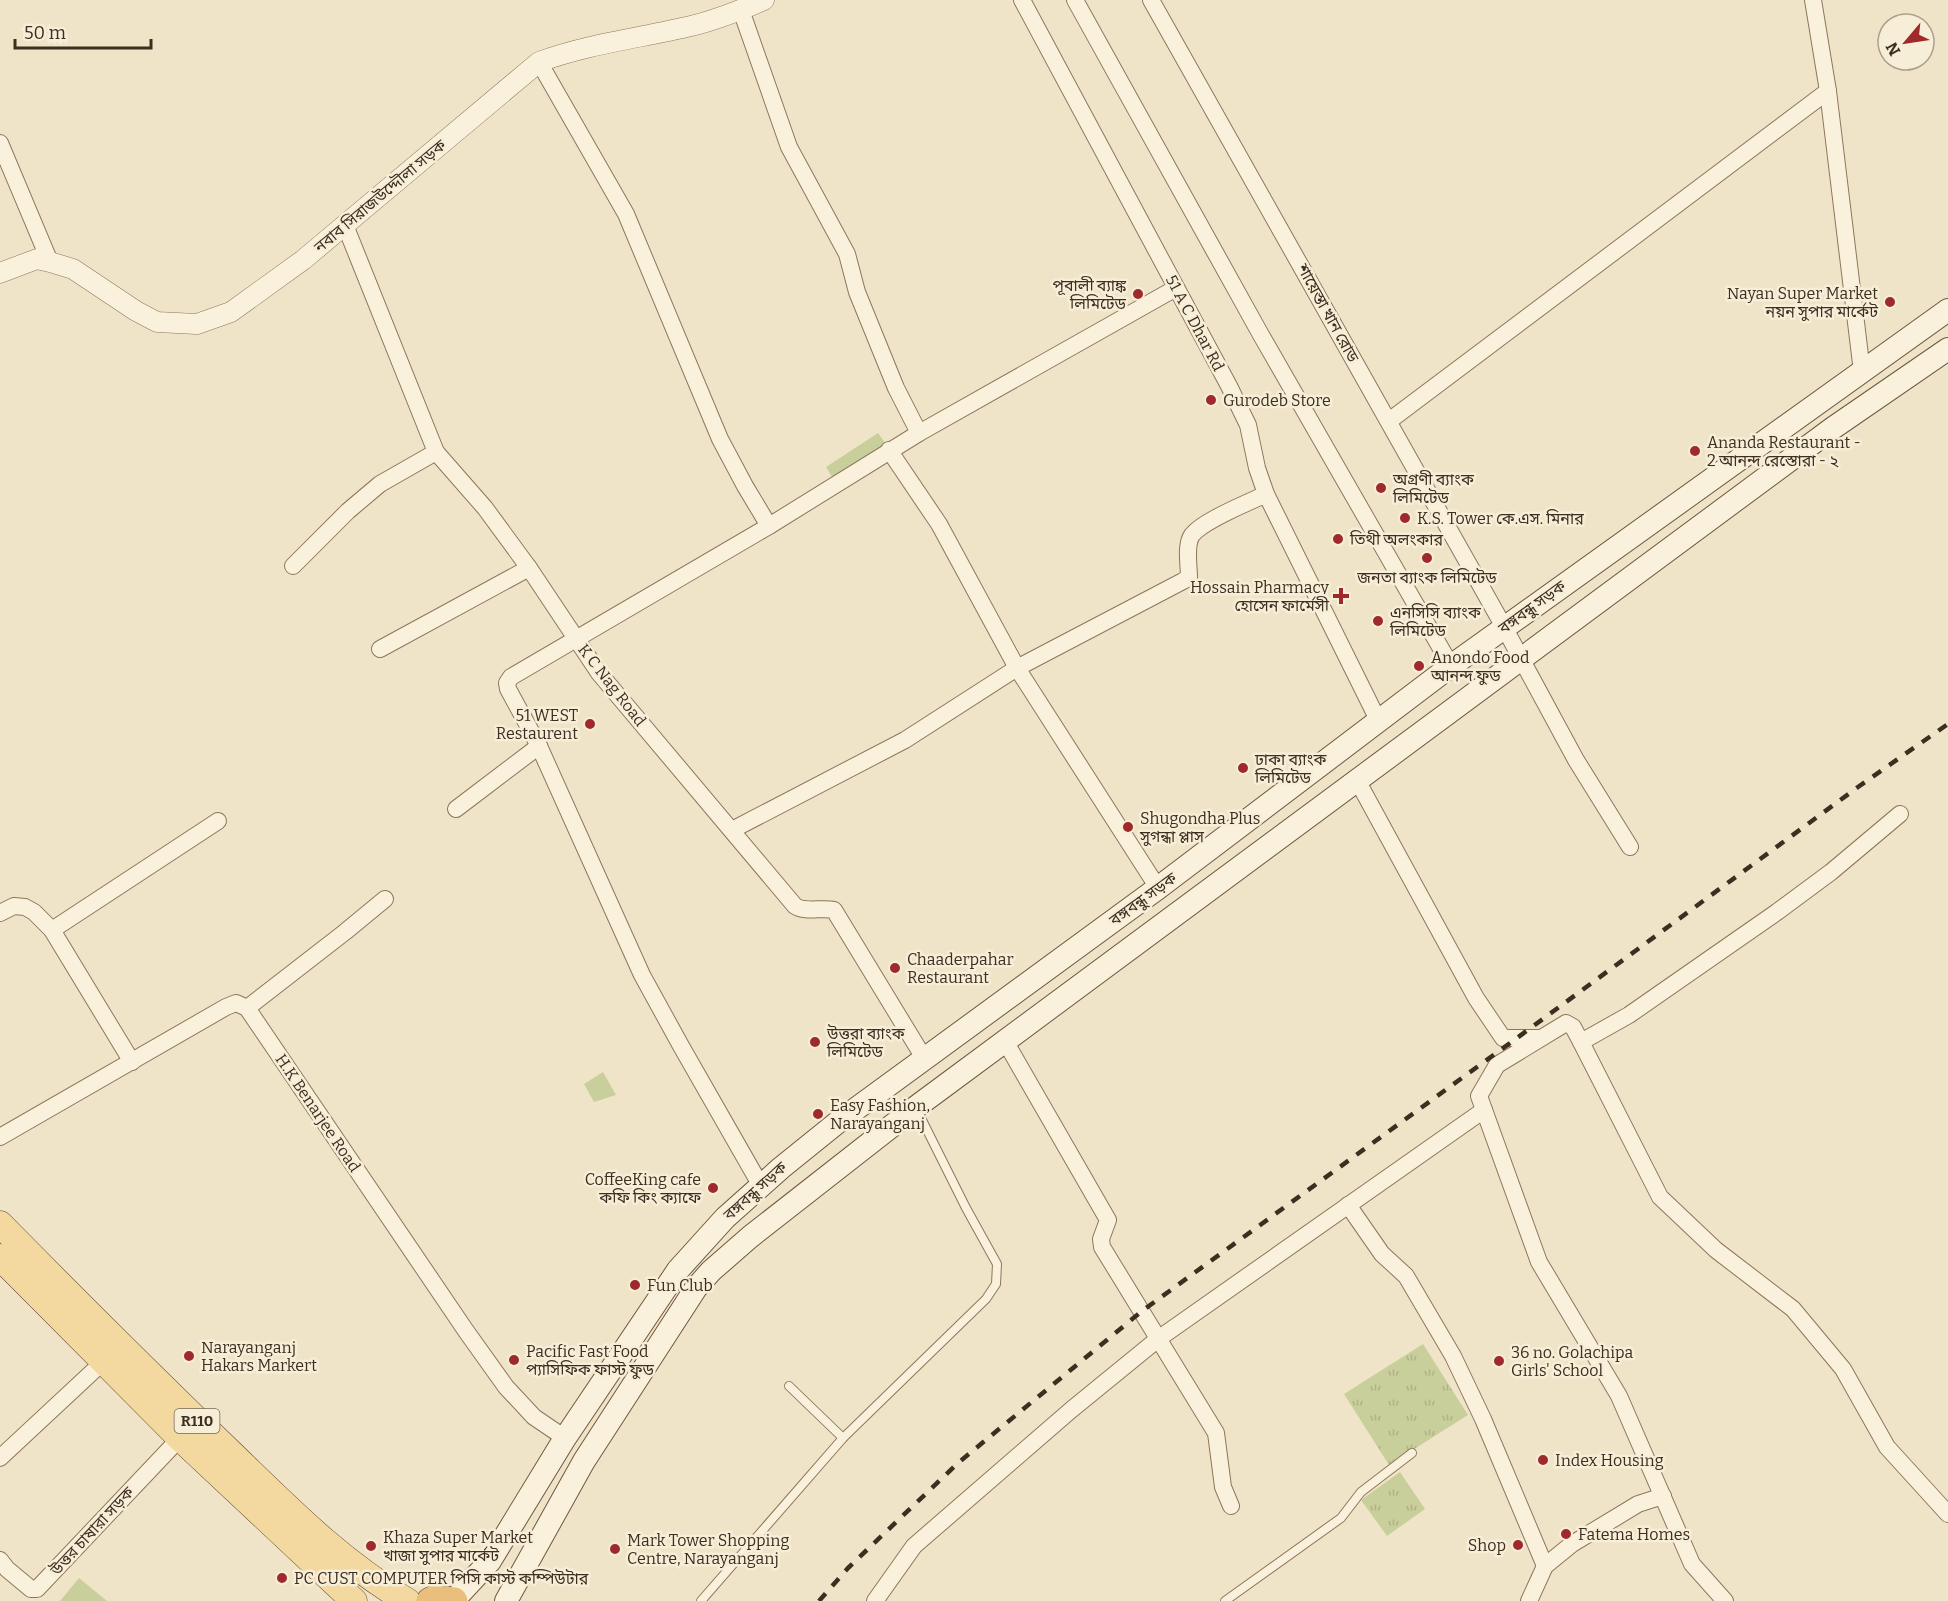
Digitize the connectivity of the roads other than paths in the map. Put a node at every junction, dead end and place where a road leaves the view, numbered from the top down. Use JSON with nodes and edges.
{"nodes":[{"id":1,"x":764,"y":0,"type":"edge"},
{"id":2,"x":1022,"y":0,"type":"edge"},
{"id":3,"x":1075,"y":0,"type":"edge"},
{"id":4,"x":1151,"y":0,"type":"edge"},
{"id":5,"x":1813,"y":0,"type":"edge"},
{"id":6,"x":741,"y":10,"type":"junction"},
{"id":7,"x":539,"y":63,"type":"junction"},
{"id":8,"x":1828,"y":91,"type":"junction"},
{"id":9,"x":2,"y":151,"type":"edge"},
{"id":10,"x":345,"y":225,"type":"junction"},
{"id":11,"x":50,"y":262,"type":"junction"},
{"id":12,"x":0,"y":273,"type":"edge"},
{"id":13,"x":1176,"y":288,"type":"junction"},
{"id":14,"x":1948,"y":310,"type":"edge"},
{"id":15,"x":1948,"y":349,"type":"edge"},
{"id":16,"x":1862,"y":372,"type":"junction"},
{"id":17,"x":1389,"y":422,"type":"junction"},
{"id":18,"x":919,"y":433,"type":"junction"},
{"id":19,"x":889,"y":450,"type":"junction"},
{"id":20,"x":436,"y":452,"type":"junction"},
{"id":21,"x":1266,"y":494,"type":"junction"},
{"id":22,"x":769,"y":526,"type":"junction"},
{"id":23,"x":293,"y":566,"type":"dead end"},
{"id":24,"x":529,"y":568,"type":"junction"},
{"id":25,"x":1504,"y":627,"type":"junction"},
{"id":26,"x":577,"y":640,"type":"junction"},
{"id":27,"x":380,"y":649,"type":"dead end"},
{"id":28,"x":1521,"y":659,"type":"junction"},
{"id":29,"x":1451,"y":666,"type":"junction"},
{"id":30,"x":1017,"y":668,"type":"junction"},
{"id":31,"x":1378,"y":720,"type":"junction"},
{"id":32,"x":539,"y":746,"type":"junction"},
{"id":33,"x":1357,"y":780,"type":"junction"},
{"id":34,"x":456,"y":809,"type":"dead end"},
{"id":35,"x":1900,"y":814,"type":"dead end"},
{"id":36,"x":218,"y":821,"type":"dead end"},
{"id":37,"x":732,"y":830,"type":"junction"},
{"id":38,"x":1630,"y":847,"type":"dead end"},
{"id":39,"x":1158,"y":888,"type":"junction"},
{"id":40,"x":384,"y":898,"type":"dead end"},
{"id":41,"x":0,"y":913,"type":"edge"},
{"id":42,"x":52,"y":930,"type":"junction"},
{"id":43,"x":247,"y":1008,"type":"junction"},
{"id":44,"x":1540,"y":1038,"type":"junction"},
{"id":45,"x":1005,"y":1041,"type":"junction"},
{"id":46,"x":1581,"y":1042,"type":"junction"},
{"id":47,"x":924,"y":1058,"type":"junction"},
{"id":48,"x":132,"y":1062,"type":"junction"},
{"id":49,"x":916,"y":1107,"type":"junction"},
{"id":50,"x":1484,"y":1110,"type":"junction"},
{"id":51,"x":0,"y":1137,"type":"edge"},
{"id":52,"x":761,"y":1186,"type":"junction"},
{"id":53,"x":1348,"y":1205,"type":"junction"},
{"id":54,"x":0,"y":1224,"type":"edge"},
{"id":55,"x":0,"y":1257,"type":"edge"},
{"id":56,"x":1158,"y":1339,"type":"junction"},
{"id":57,"x":103,"y":1362,"type":"junction"},
{"id":58,"x":789,"y":1386,"type":"dead end"},
{"id":59,"x":180,"y":1438,"type":"junction"},
{"id":60,"x":565,"y":1438,"type":"junction"},
{"id":61,"x":843,"y":1438,"type":"junction"},
{"id":62,"x":1412,"y":1453,"type":"dead end"},
{"id":63,"x":0,"y":1458,"type":"edge"},
{"id":64,"x":1663,"y":1496,"type":"junction"},
{"id":65,"x":1231,"y":1506,"type":"dead end"},
{"id":66,"x":1948,"y":1514,"type":"edge"},
{"id":67,"x":0,"y":1560,"type":"edge"},
{"id":68,"x":1545,"y":1566,"type":"junction"},
{"id":69,"x":354,"y":1601,"type":"edge"},
{"id":70,"x":407,"y":1601,"type":"edge"},
{"id":71,"x":430,"y":1601,"type":"edge"},
{"id":72,"x":454,"y":1601,"type":"edge"},
{"id":73,"x":506,"y":1601,"type":"edge"},
{"id":74,"x":701,"y":1601,"type":"edge"},
{"id":75,"x":875,"y":1601,"type":"edge"},
{"id":76,"x":1225,"y":1601,"type":"edge"},
{"id":77,"x":1529,"y":1601,"type":"edge"},
{"id":78,"x":1725,"y":1601,"type":"edge"}],
"edges":[{"from":1,"to":6,"type":"street","name":"নবাব সিরাজউদ্দৌলা সড়ক"},
{"from":2,"to":13,"type":"street","name":"51 A C Dhar Rd"},
{"from":3,"to":29,"type":"street"},
{"from":4,"to":17,"type":"street","name":"শায়েস্তা খান রোড"},
{"from":5,"to":8,"type":"street"},
{"from":6,"to":7,"type":"street","name":"নবাব সিরাজউদ্দৌলা সড়ক"},
{"from":6,"to":18,"type":"street"},
{"from":7,"to":10,"type":"street","name":"নবাব সিরাজউদ্দৌলা সড়ক"},
{"from":7,"to":22,"type":"street"},
{"from":8,"to":16,"type":"street"},
{"from":8,"to":17,"type":"street"},
{"from":9,"to":11,"type":"street"},
{"from":10,"to":11,"type":"street","name":"নবাব সিরাজউদ্দৌলা সড়ক"},
{"from":10,"to":20,"type":"street","name":"K C Nag Road"},
{"from":11,"to":12,"type":"street","name":"নবাব সিরাজউদ্দৌলা সড়ক"},
{"from":13,"to":18,"type":"street"},
{"from":13,"to":21,"type":"street","name":"51 A C Dhar Rd"},
{"from":14,"to":16,"type":"main road","name":"বঙ্গবন্ধু সড়ক"},
{"from":15,"to":28,"type":"main road","name":"বঙ্গবন্ধু সড়ক"},
{"from":16,"to":25,"type":"main road","name":"বঙ্গবন্ধু সড়ক"},
{"from":17,"to":25,"type":"street","name":"শায়েস্তা খান রোড"},
{"from":18,"to":19,"type":"street"},
{"from":19,"to":22,"type":"street"},
{"from":19,"to":30,"type":"street"},
{"from":20,"to":23,"type":"street"},
{"from":20,"to":24,"type":"street","name":"K C Nag Road"},
{"from":21,"to":30,"type":"street"},
{"from":21,"to":31,"type":"street","name":"51 A C Dhar Rd"},
{"from":22,"to":26,"type":"street"},
{"from":24,"to":26,"type":"street","name":"K C Nag Road"},
{"from":24,"to":27,"type":"street"},
{"from":25,"to":28,"type":"street","name":"শায়েস্তা খান রোড"},
{"from":25,"to":29,"type":"main road","name":"বঙ্গবন্ধু সড়ক"},
{"from":26,"to":32,"type":"street"},
{"from":26,"to":37,"type":"street","name":"K C Nag Road"},
{"from":28,"to":33,"type":"main road","name":"বঙ্গবন্ধু সড়ক"},
{"from":28,"to":38,"type":"street","name":"শায়েস্তা খান রোড"},
{"from":29,"to":31,"type":"main road","name":"বঙ্গবন্ধু সড়ক"},
{"from":30,"to":37,"type":"street"},
{"from":30,"to":39,"type":"street"},
{"from":31,"to":39,"type":"main road","name":"বঙ্গবন্ধু সড়ক"},
{"from":32,"to":34,"type":"street"},
{"from":32,"to":52,"type":"street"},
{"from":33,"to":44,"type":"street"},
{"from":33,"to":45,"type":"main road","name":"বঙ্গবন্ধু সড়ক"},
{"from":35,"to":46,"type":"street"},
{"from":36,"to":42,"type":"street"},
{"from":37,"to":47,"type":"street","name":"K C Nag Road"},
{"from":39,"to":47,"type":"main road","name":"বঙ্গবন্ধু সড়ক"},
{"from":40,"to":43,"type":"street"},
{"from":41,"to":42,"type":"street"},
{"from":42,"to":48,"type":"street"},
{"from":43,"to":48,"type":"street"},
{"from":43,"to":60,"type":"street","name":"H.K Benarjee Road"},
{"from":44,"to":46,"type":"street"},
{"from":44,"to":50,"type":"street"},
{"from":45,"to":49,"type":"main road","name":"বঙ্গবন্ধু সড়ক"},
{"from":45,"to":56,"type":"street"},
{"from":46,"to":66,"type":"street"},
{"from":47,"to":52,"type":"main road","name":"বঙ্গবন্ধু সড়ক"},
{"from":48,"to":51,"type":"street"},
{"from":49,"to":61,"type":"lane"},
{"from":49,"to":73,"type":"main road","name":"বঙ্গবন্ধু সড়ক"},
{"from":50,"to":53,"type":"street"},
{"from":50,"to":64,"type":"street"},
{"from":52,"to":60,"type":"main road","name":"বঙ্গবন্ধু সড়ক"},
{"from":53,"to":56,"type":"street"},
{"from":53,"to":68,"type":"street"},
{"from":54,"to":70,"type":"main road","number":"R110"},
{"from":55,"to":57,"type":"main road","number":"R110"},
{"from":56,"to":65,"type":"street"},
{"from":56,"to":75,"type":"street"},
{"from":57,"to":59,"type":"main road","number":"R110"},
{"from":57,"to":63,"type":"street"},
{"from":58,"to":61,"type":"lane"},
{"from":59,"to":67,"type":"street","name":"উত্তর চাষারা সড়ক"},
{"from":59,"to":69,"type":"main road","number":"R110"},
{"from":60,"to":72,"type":"main road","name":"বঙ্গবন্ধু সড়ক"},
{"from":61,"to":74,"type":"lane"},
{"from":62,"to":76,"type":"lane"},
{"from":64,"to":68,"type":"street"},
{"from":64,"to":78,"type":"street"},
{"from":68,"to":77,"type":"street"},
{"from":71,"to":72,"type":"highway"}]}
